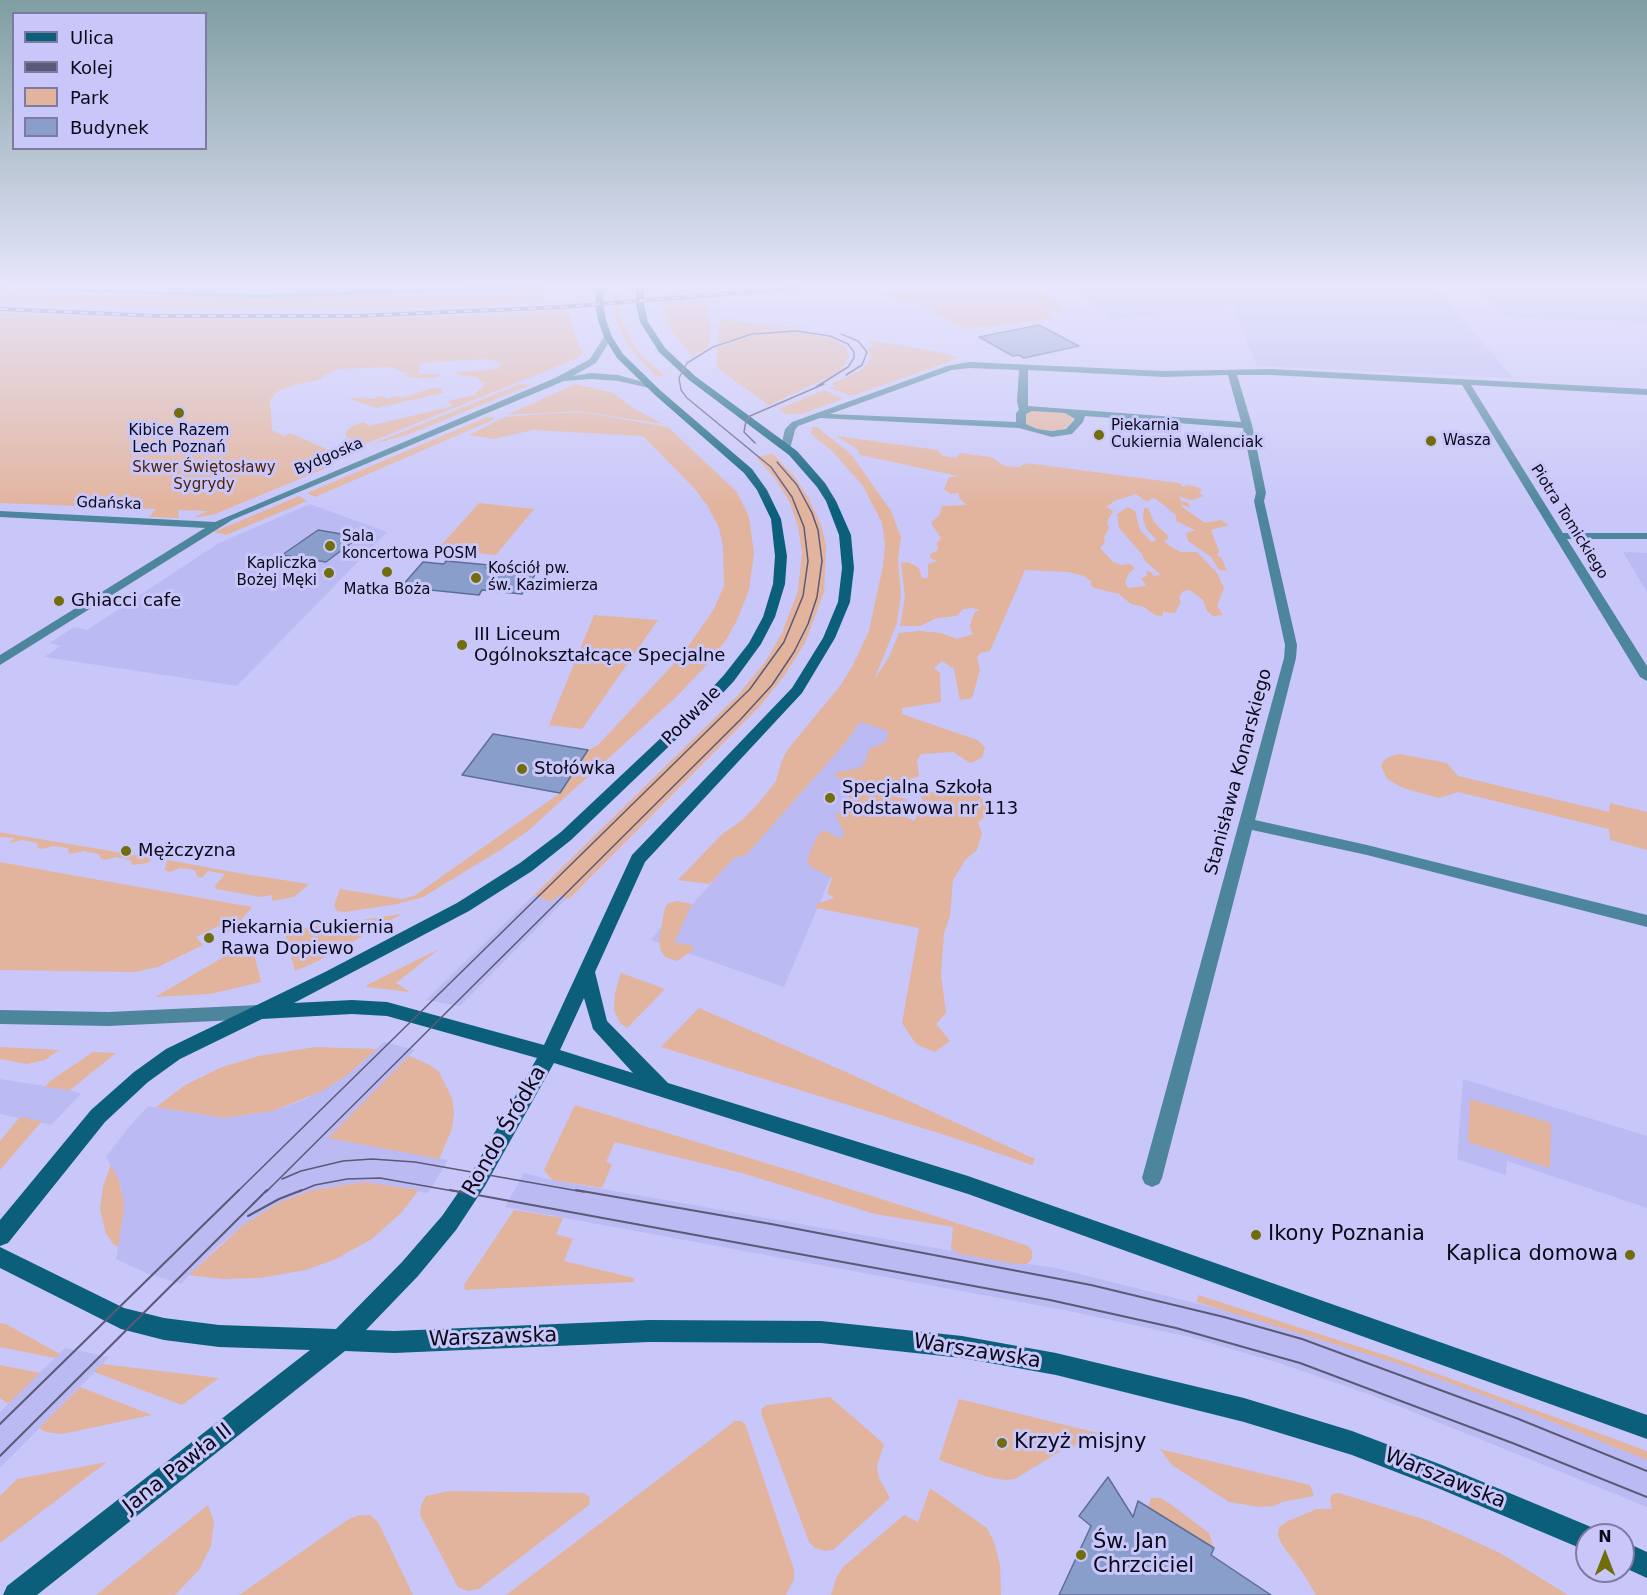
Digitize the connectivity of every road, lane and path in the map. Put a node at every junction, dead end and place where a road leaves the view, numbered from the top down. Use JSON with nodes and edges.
{"nodes":[{"id":1,"x":592,"y":361,"type":"edge"},
{"id":2,"x":624,"y":361,"type":"edge"},
{"id":3,"x":673,"y":361,"type":"edge"},
{"id":4,"x":1024,"y":367,"type":"junction"},
{"id":5,"x":1232,"y":373,"type":"junction"},
{"id":6,"x":558,"y":380,"type":"junction"},
{"id":7,"x":1465,"y":383,"type":"junction"},
{"id":8,"x":651,"y":387,"type":"junction"},
{"id":9,"x":1647,"y":392,"type":"edge"},
{"id":10,"x":1024,"y":410,"type":"junction"},
{"id":11,"x":1076,"y":413,"type":"junction"},
{"id":12,"x":815,"y":417,"type":"junction"},
{"id":13,"x":1021,"y":425,"type":"junction"},
{"id":14,"x":1247,"y":425,"type":"junction"},
{"id":15,"x":786,"y":447,"type":"junction"},
{"id":16,"x":0,"y":514,"type":"edge"},
{"id":17,"x":216,"y":525,"type":"junction"},
{"id":18,"x":1560,"y":536,"type":"junction"},
{"id":19,"x":1647,"y":536,"type":"edge"},
{"id":20,"x":0,"y":661,"type":"edge"},
{"id":21,"x":1647,"y":677,"type":"edge"},
{"id":22,"x":1245,"y":823,"type":"junction"},
{"id":23,"x":1647,"y":921,"type":"edge"},
{"id":24,"x":586,"y":971,"type":"junction"},
{"id":25,"x":259,"y":1012,"type":"junction"},
{"id":26,"x":0,"y":1017,"type":"edge"},
{"id":27,"x":549,"y":1054,"type":"junction"},
{"id":28,"x":662,"y":1088,"type":"junction"},
{"id":29,"x":1152,"y":1178,"type":"dead end"},
{"id":30,"x":0,"y":1236,"type":"edge"},
{"id":31,"x":0,"y":1257,"type":"edge"},
{"id":32,"x":339,"y":1341,"type":"junction"},
{"id":33,"x":1647,"y":1427,"type":"edge"},
{"id":34,"x":1575,"y":1533,"type":"edge"},
{"id":35,"x":16,"y":1595,"type":"edge"}],
"edges":[{"from":1,"to":6,"type":"street","name":"Bydgoska"},
{"from":2,"to":8,"type":"main road","name":"Podwale"},
{"from":3,"to":15,"type":"main road"},
{"from":4,"to":5,"type":"street"},
{"from":4,"to":10,"type":"street"},
{"from":4,"to":12,"type":"street"},
{"from":5,"to":7,"type":"street"},
{"from":5,"to":14,"type":"street","name":"Stanisława Konarskiego"},
{"from":6,"to":8,"type":"street","name":"Bydgoska"},
{"from":6,"to":17,"type":"street","name":"Bydgoska"},
{"from":7,"to":9,"type":"street"},
{"from":7,"to":18,"type":"street","name":"Piotra Tomickiego"},
{"from":8,"to":25,"type":"main road","name":"Podwale"},
{"from":10,"to":11,"type":"street"},
{"from":10,"to":13,"type":"street"},
{"from":11,"to":13,"type":"street"},
{"from":11,"to":14,"type":"street"},
{"from":12,"to":13,"type":"street"},
{"from":12,"to":15,"type":"street"},
{"from":14,"to":22,"type":"street","name":"Stanisława Konarskiego"},
{"from":15,"to":24,"type":"main road"},
{"from":16,"to":17,"type":"street","name":"Gdańska"},
{"from":17,"to":20,"type":"street","name":"Bydgoska"},
{"from":18,"to":19,"type":"street"},
{"from":18,"to":21,"type":"street","name":"Piotra Tomickiego"},
{"from":22,"to":23,"type":"street"},
{"from":22,"to":29,"type":"street","name":"Stanisława Konarskiego"},
{"from":24,"to":27,"type":"main road"},
{"from":24,"to":28,"type":"main road"},
{"from":25,"to":26,"type":"street"},
{"from":25,"to":27,"type":"main road","name":"Rondo Śródka"},
{"from":25,"to":30,"type":"main road","name":"Rondo Śródka"},
{"from":27,"to":28,"type":"main road"},
{"from":27,"to":32,"type":"main road","name":"Rondo Śródka"},
{"from":28,"to":33,"type":"main road"},
{"from":31,"to":32,"type":"main road"},
{"from":32,"to":34,"type":"main road","name":"Warszawska"},
{"from":32,"to":35,"type":"main road","name":"Jana Pawła II"}]}
